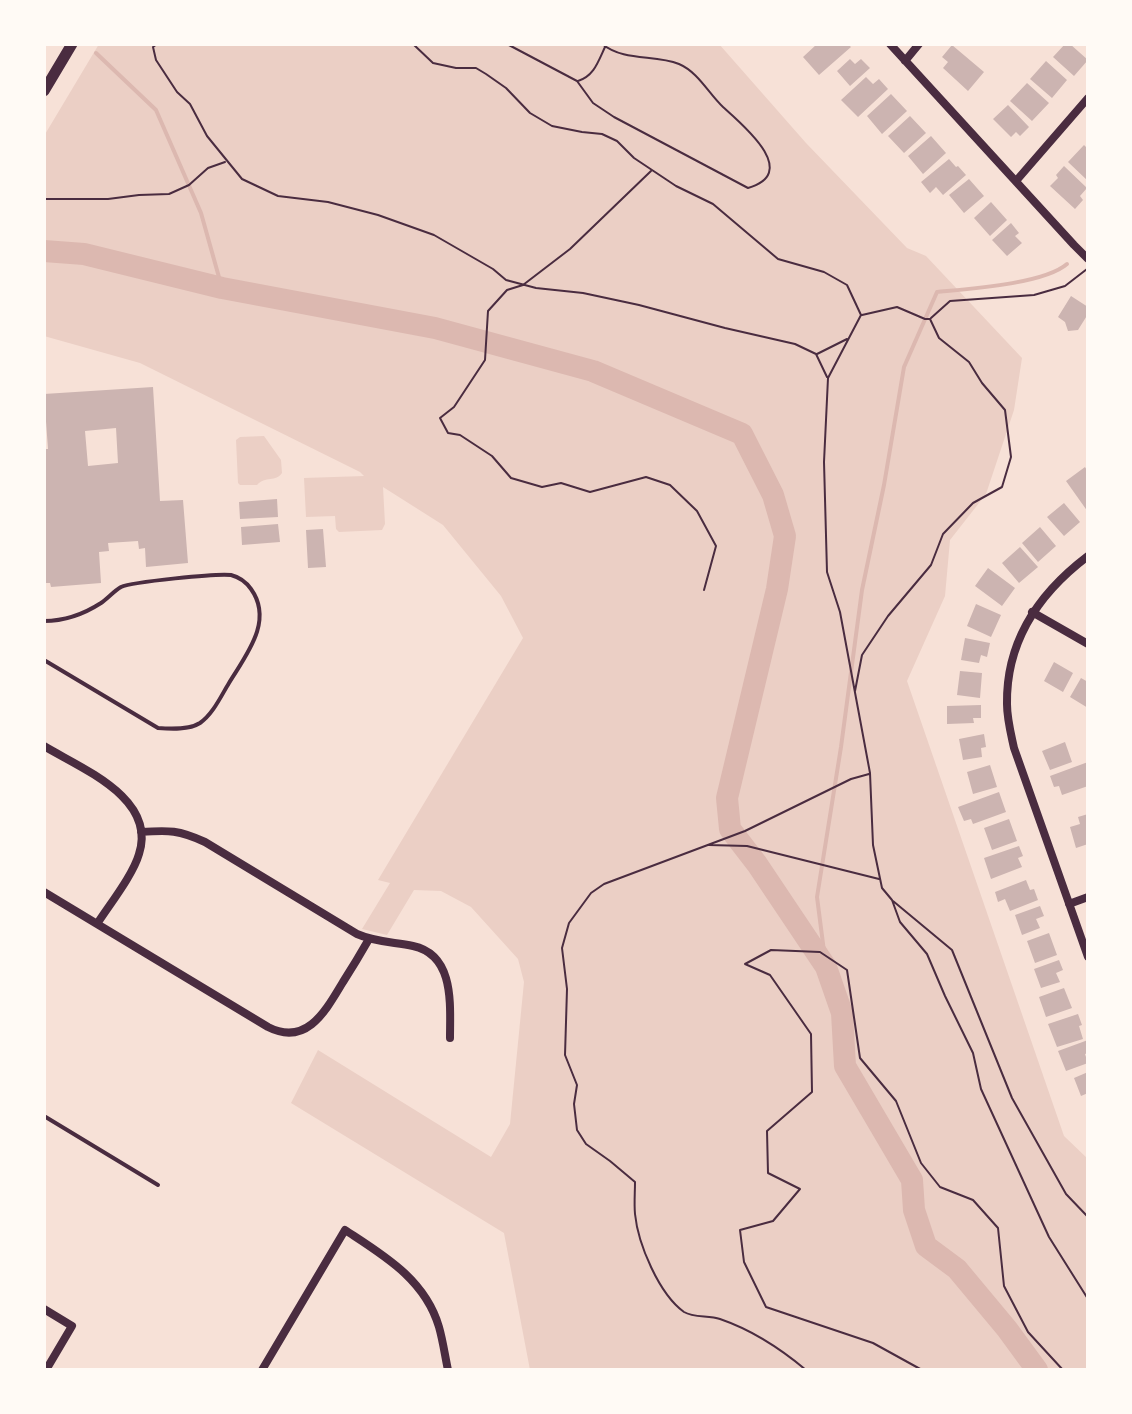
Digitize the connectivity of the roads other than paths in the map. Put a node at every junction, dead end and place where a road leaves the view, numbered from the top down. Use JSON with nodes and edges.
{"nodes":[{"id":1,"x":72,"y":44,"type":"edge"},
{"id":2,"x":890,"y":44,"type":"edge"},
{"id":3,"x":919,"y":44,"type":"edge"},
{"id":4,"x":905,"y":61,"type":"junction"},
{"id":5,"x":44,"y":91,"type":"edge"},
{"id":6,"x":1088,"y":98,"type":"edge"},
{"id":7,"x":1016,"y":181,"type":"junction"},
{"id":8,"x":1088,"y":259,"type":"edge"},
{"id":9,"x":1088,"y":556,"type":"edge"},
{"id":10,"x":1032,"y":612,"type":"junction"},
{"id":11,"x":44,"y":621,"type":"edge"},
{"id":12,"x":1088,"y":644,"type":"edge"},
{"id":13,"x":44,"y":660,"type":"edge"},
{"id":14,"x":44,"y":746,"type":"edge"},
{"id":15,"x":141,"y":832,"type":"junction"},
{"id":16,"x":44,"y":892,"type":"edge"},
{"id":17,"x":1088,"y":897,"type":"edge"},
{"id":18,"x":1069,"y":904,"type":"junction"},
{"id":19,"x":97,"y":924,"type":"junction"},
{"id":20,"x":369,"y":939,"type":"junction"},
{"id":21,"x":1088,"y":957,"type":"edge"},
{"id":22,"x":450,"y":1038,"type":"dead end"},
{"id":23,"x":44,"y":1116,"type":"edge"},
{"id":24,"x":158,"y":1185,"type":"dead end"},
{"id":25,"x":44,"y":1309,"type":"edge"},
{"id":26,"x":46,"y":1370,"type":"edge"},
{"id":27,"x":262,"y":1370,"type":"edge"},
{"id":28,"x":448,"y":1370,"type":"edge"}],
"edges":[{"from":1,"to":5,"type":"main road"},
{"from":2,"to":4,"type":"street"},
{"from":3,"to":4,"type":"street"},
{"from":4,"to":7,"type":"street"},
{"from":6,"to":7,"type":"street"},
{"from":7,"to":8,"type":"street"},
{"from":9,"to":10,"type":"street"},
{"from":10,"to":12,"type":"street"},
{"from":10,"to":18,"type":"street"},
{"from":11,"to":13,"type":"lane"},
{"from":14,"to":15,"type":"street"},
{"from":15,"to":19,"type":"street"},
{"from":15,"to":20,"type":"street"},
{"from":16,"to":19,"type":"street"},
{"from":17,"to":18,"type":"street"},
{"from":18,"to":21,"type":"street"},
{"from":19,"to":20,"type":"street"},
{"from":20,"to":22,"type":"street"},
{"from":23,"to":24,"type":"lane"},
{"from":25,"to":26,"type":"street"},
{"from":27,"to":28,"type":"street"}]}
